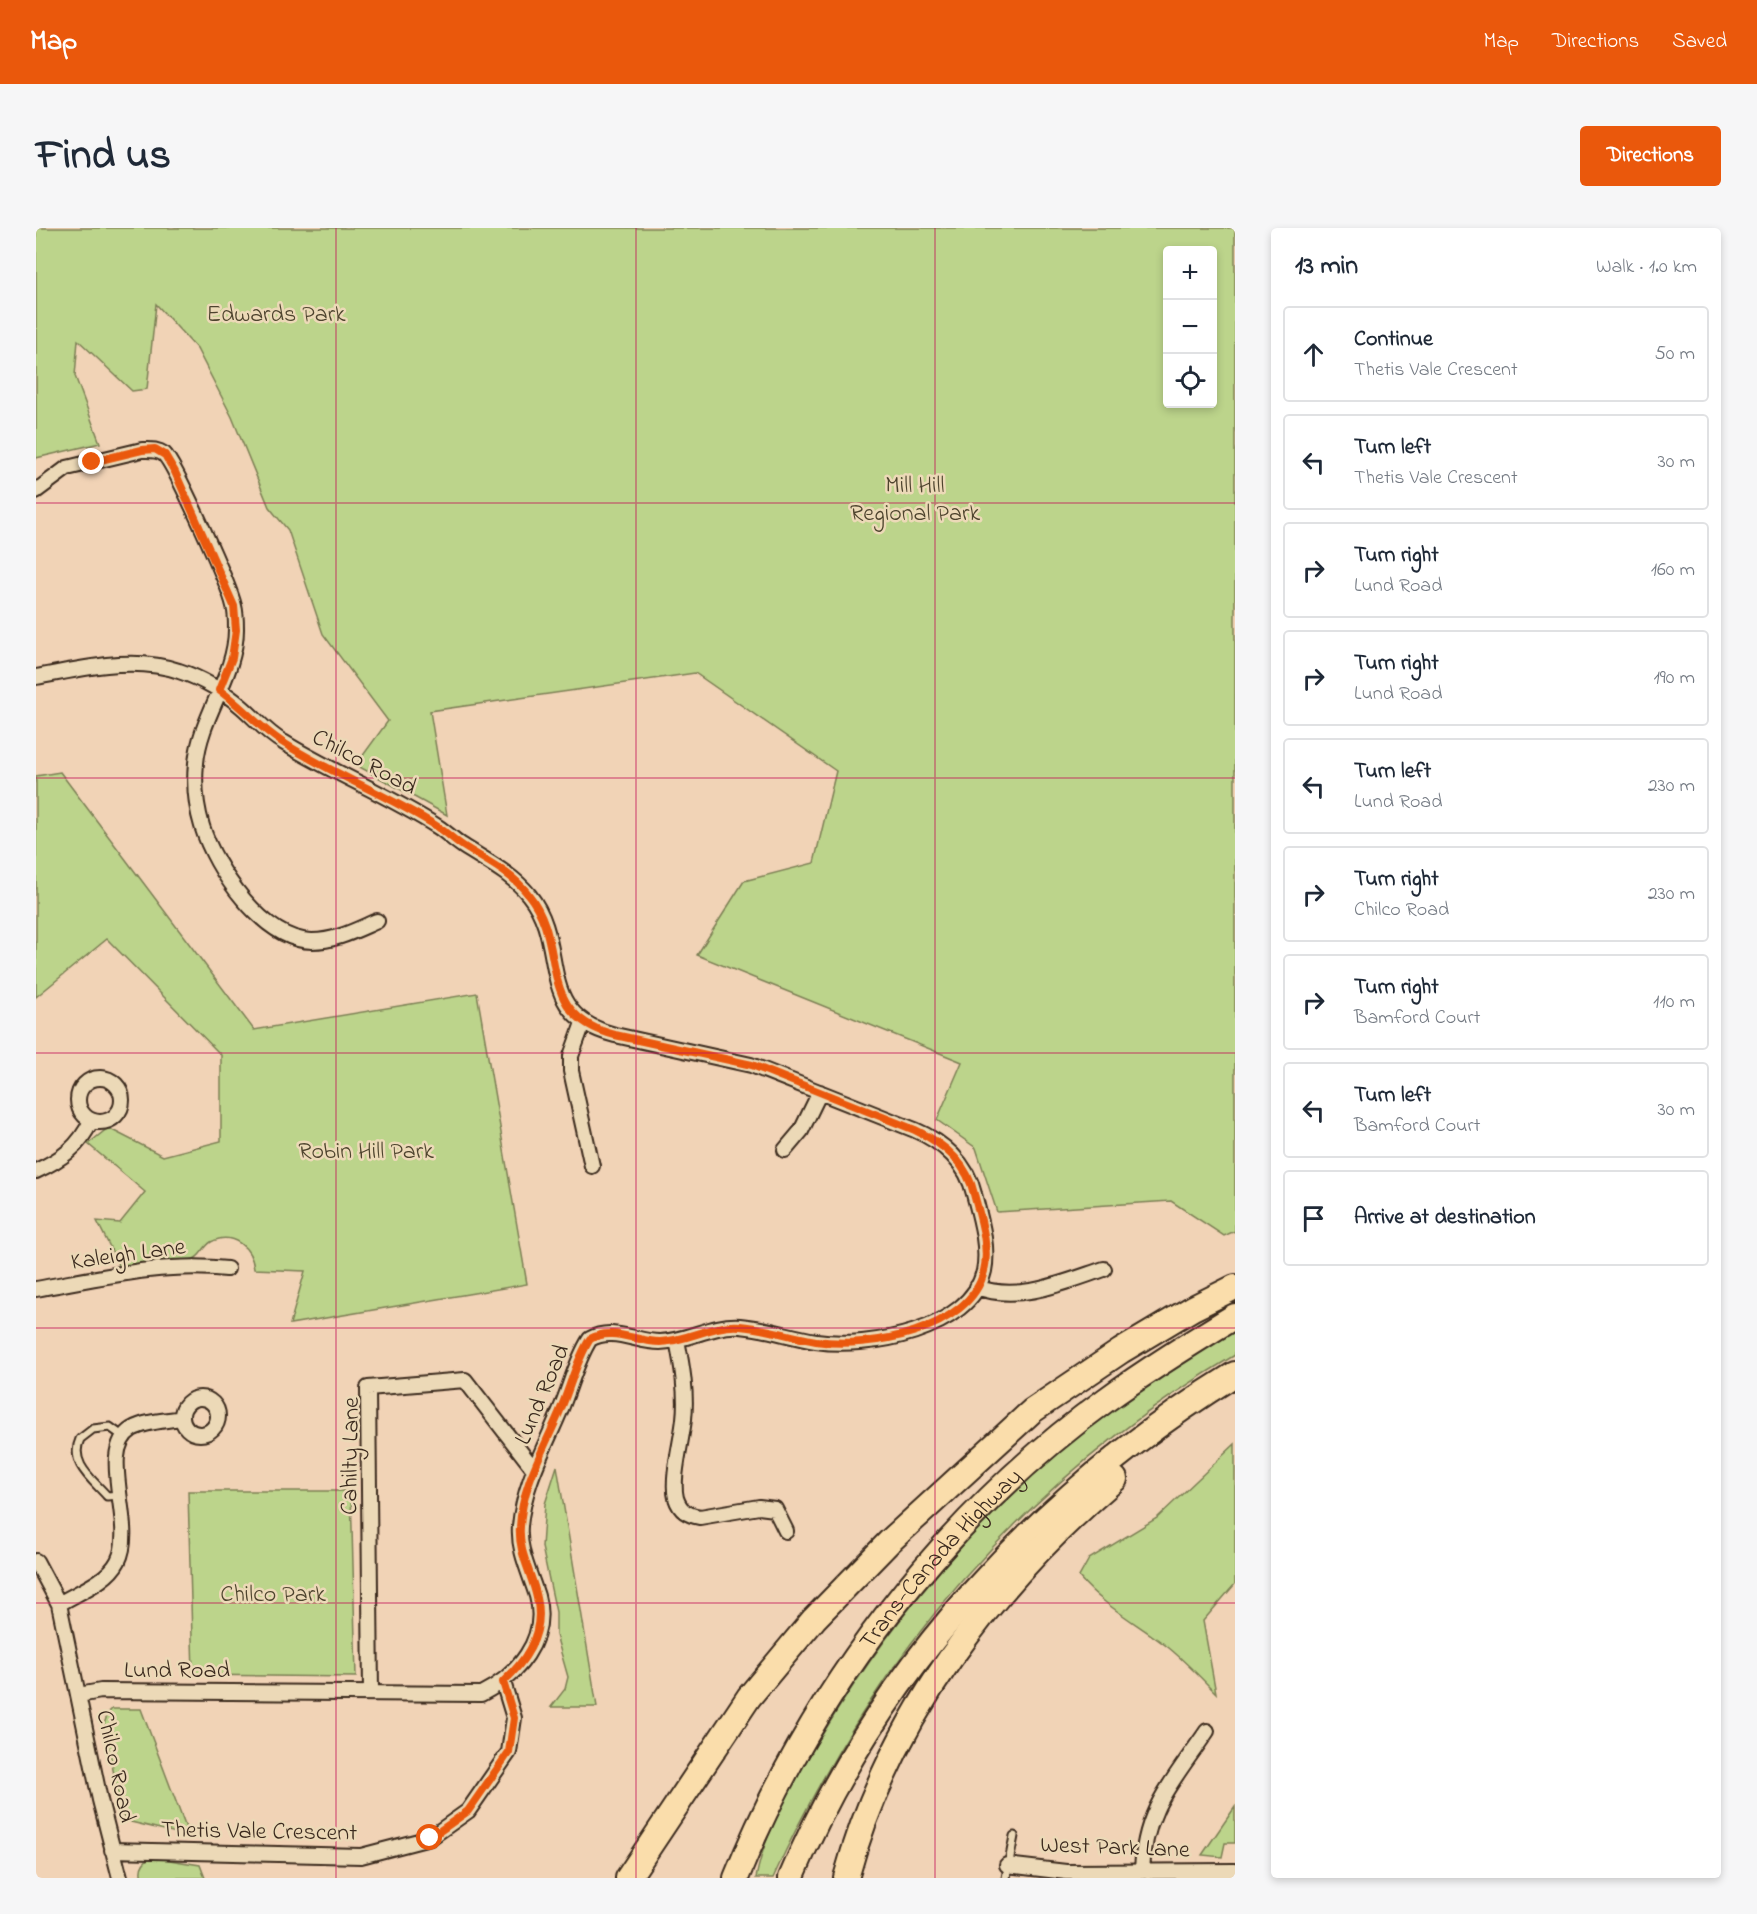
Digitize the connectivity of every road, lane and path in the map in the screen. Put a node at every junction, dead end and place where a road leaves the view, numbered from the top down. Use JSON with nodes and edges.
{"nodes":[{"id":1,"x":36,"y":490,"type":"edge"},
{"id":2,"x":36,"y":677,"type":"edge"},
{"id":3,"x":219,"y":690,"type":"junction"},
{"id":4,"x":377,"y":921,"type":"dead end"},
{"id":5,"x":583,"y":1023,"type":"junction"},
{"id":6,"x":820,"y":1092,"type":"junction"},
{"id":7,"x":91,"y":1121,"type":"dead end"},
{"id":8,"x":785,"y":1150,"type":"dead end"},
{"id":9,"x":592,"y":1166,"type":"dead end"},
{"id":10,"x":36,"y":1171,"type":"edge"},
{"id":11,"x":227,"y":1269,"type":"dead end"},
{"id":12,"x":1104,"y":1269,"type":"dead end"},
{"id":13,"x":977,"y":1287,"type":"junction"},
{"id":14,"x":1235,"y":1287,"type":"edge"},
{"id":15,"x":36,"y":1289,"type":"edge"},
{"id":16,"x":1235,"y":1316,"type":"edge"},
{"id":17,"x":677,"y":1340,"type":"junction"},
{"id":18,"x":1235,"y":1374,"type":"edge"},
{"id":19,"x":1235,"y":1383,"type":"edge"},
{"id":20,"x":182,"y":1419,"type":"dead end"},
{"id":21,"x":123,"y":1437,"type":"junction"},
{"id":22,"x":533,"y":1468,"type":"junction"},
{"id":23,"x":121,"y":1495,"type":"junction"},
{"id":24,"x":786,"y":1531,"type":"dead end"},
{"id":25,"x":36,"y":1562,"type":"edge"},
{"id":26,"x":59,"y":1604,"type":"junction"},
{"id":27,"x":503,"y":1682,"type":"junction"},
{"id":28,"x":371,"y":1693,"type":"junction"},
{"id":29,"x":79,"y":1695,"type":"junction"},
{"id":30,"x":1207,"y":1731,"type":"dead end"},
{"id":31,"x":1014,"y":1836,"type":"dead end"},
{"id":32,"x":112,"y":1850,"type":"junction"},
{"id":33,"x":1007,"y":1871,"type":"edge"},
{"id":34,"x":1235,"y":1871,"type":"edge"},
{"id":35,"x":1142,"y":1873,"type":"junction"},
{"id":36,"x":120,"y":1878,"type":"edge"},
{"id":37,"x":628,"y":1878,"type":"edge"},
{"id":38,"x":736,"y":1878,"type":"edge"},
{"id":39,"x":791,"y":1878,"type":"edge"},
{"id":40,"x":846,"y":1878,"type":"edge"}],
"edges":[{"from":1,"to":3,"type":"street"},
{"from":2,"to":3,"type":"street","name":"Chilco Road"},
{"from":3,"to":4,"type":"street"},
{"from":3,"to":5,"type":"street","name":"Chilco Road"},
{"from":5,"to":6,"type":"street","name":"Lund Road"},
{"from":5,"to":9,"type":"street"},
{"from":6,"to":8,"type":"street"},
{"from":6,"to":13,"type":"street","name":"Lund Road"},
{"from":7,"to":10,"type":"street"},
{"from":11,"to":15,"type":"street","name":"Kaleigh Lane"},
{"from":12,"to":13,"type":"street"},
{"from":13,"to":17,"type":"street","name":"Lund Road"},
{"from":14,"to":37,"type":"highway"},
{"from":16,"to":38,"type":"highway","name":"Trans-Canada Highway"},
{"from":17,"to":22,"type":"street","name":"Lund Road"},
{"from":17,"to":24,"type":"street"},
{"from":18,"to":39,"type":"highway","name":"Trans-Canada Highway"},
{"from":19,"to":40,"type":"highway"},
{"from":20,"to":21,"type":"street"},
{"from":21,"to":23,"type":"street"},
{"from":21,"to":23,"type":"lane"},
{"from":22,"to":27,"type":"street","name":"Lund Road"},
{"from":22,"to":28,"type":"street","name":"Cahilty Lane"},
{"from":23,"to":26,"type":"street"},
{"from":25,"to":26,"type":"street","name":"Chilco Road"},
{"from":26,"to":29,"type":"street","name":"Chilco Road"},
{"from":27,"to":28,"type":"street","name":"Lund Road"},
{"from":27,"to":32,"type":"street","name":"Thetis Vale Crescent"},
{"from":28,"to":29,"type":"street","name":"Lund Road"},
{"from":29,"to":32,"type":"street","name":"Chilco Road"},
{"from":30,"to":35,"type":"street"},
{"from":31,"to":33,"type":"lane"},
{"from":32,"to":36,"type":"street","name":"Chilco Road"},
{"from":33,"to":35,"type":"street","name":"West Park Lane"},
{"from":34,"to":35,"type":"street","name":"West Park Lane"}]}
